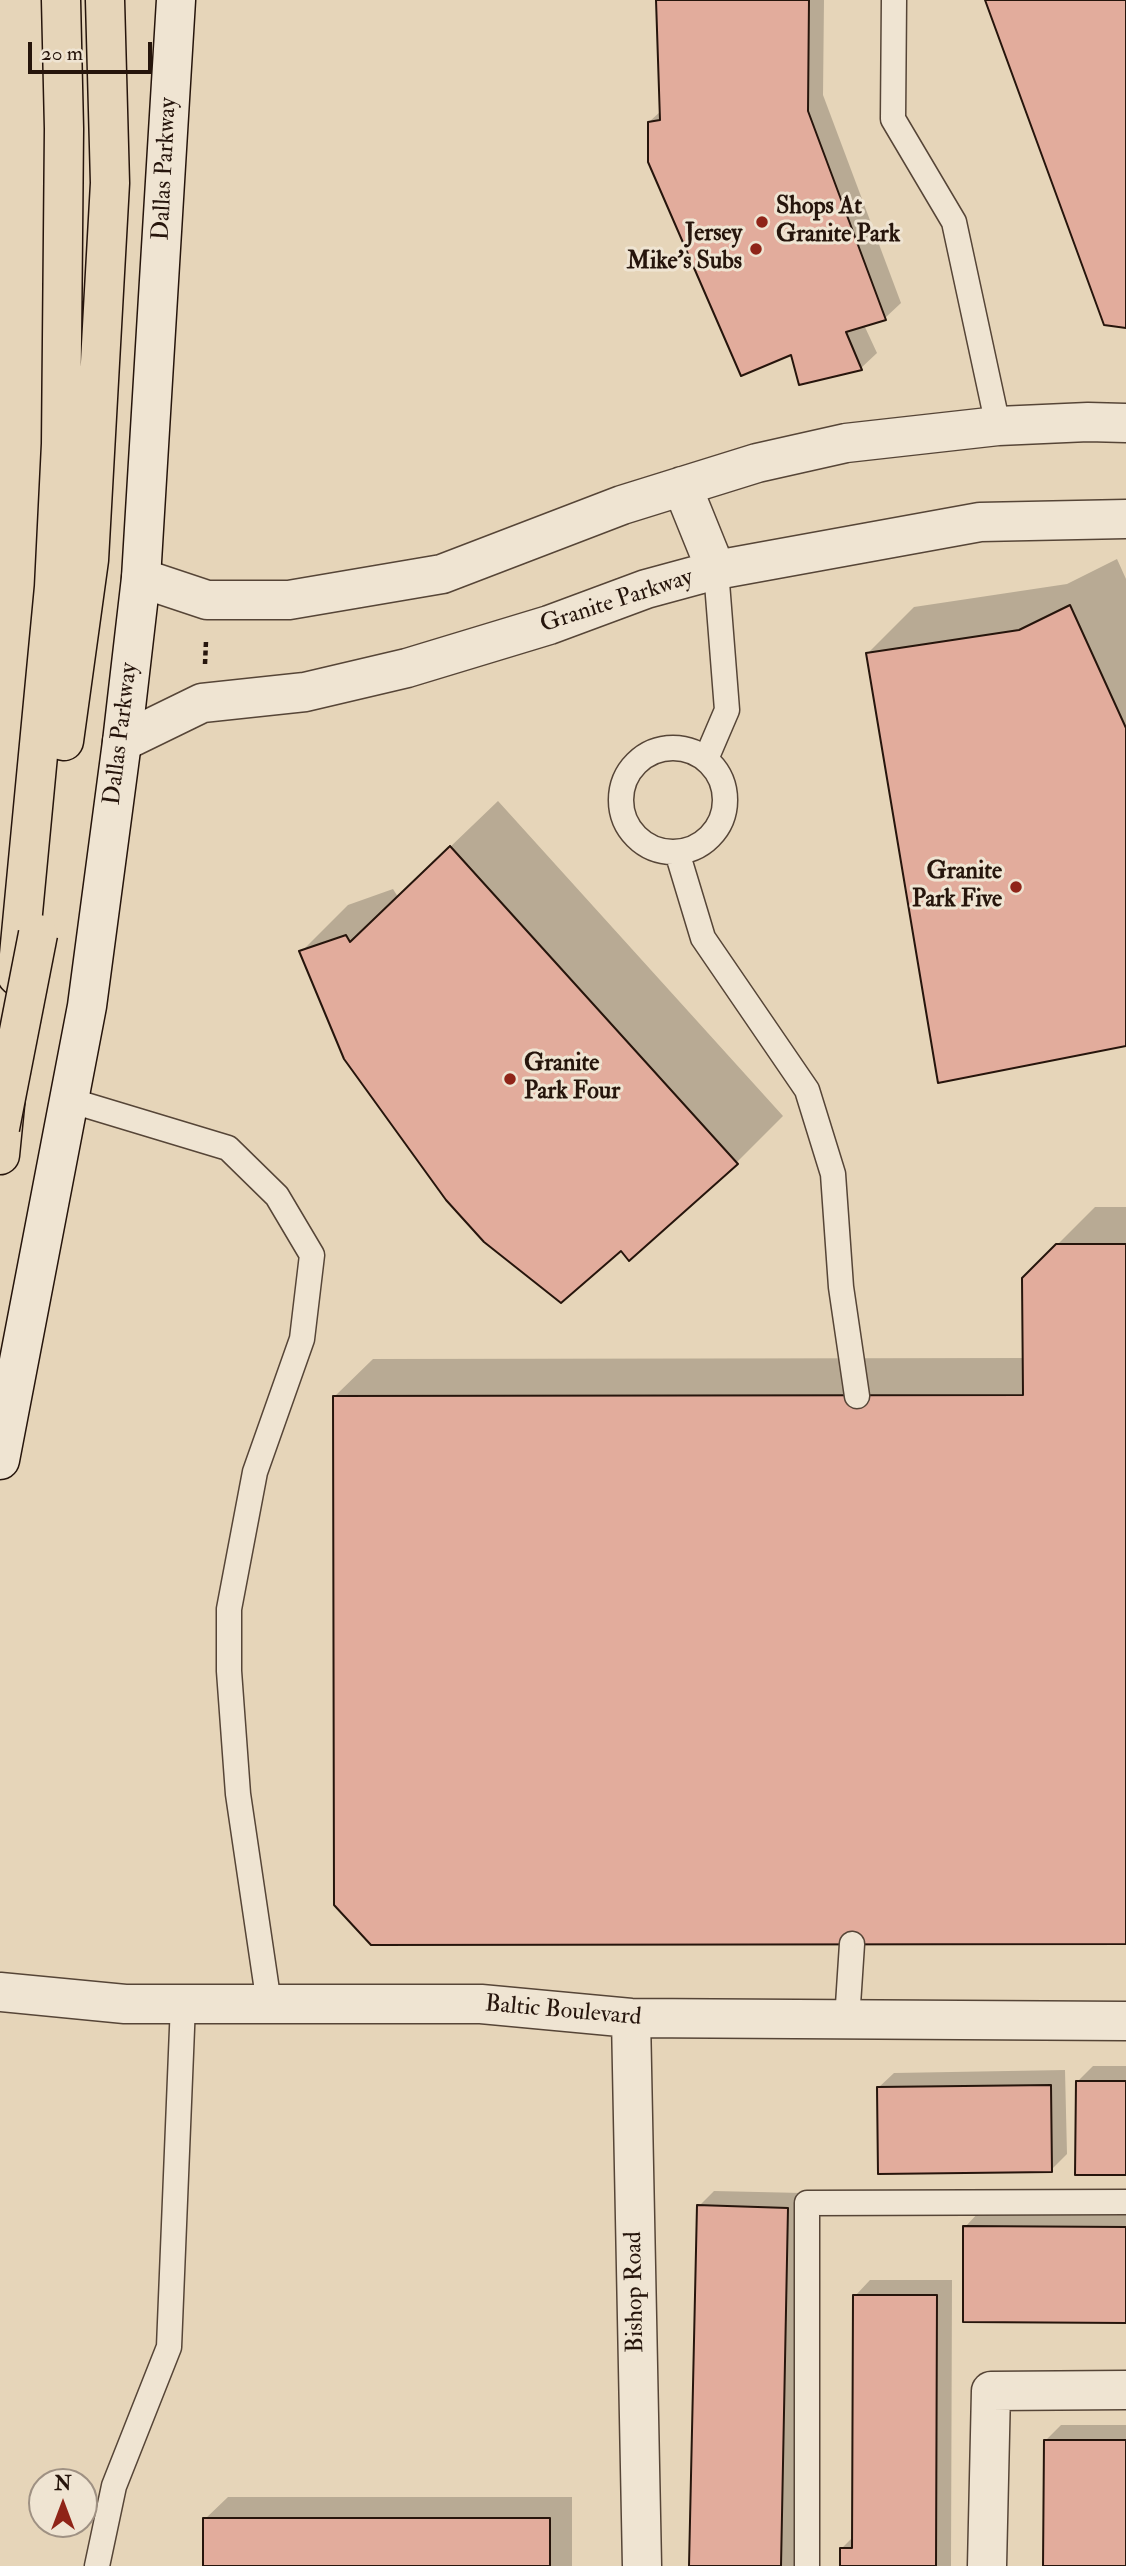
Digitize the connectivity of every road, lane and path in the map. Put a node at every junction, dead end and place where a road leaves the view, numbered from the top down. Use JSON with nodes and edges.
{"nodes":[{"id":1,"x":61,"y":0,"type":"edge"},
{"id":2,"x":105,"y":0,"type":"edge"},
{"id":3,"x":176,"y":0,"type":"edge"},
{"id":4,"x":894,"y":0,"type":"edge"},
{"id":5,"x":1126,"y":423,"type":"edge"},
{"id":6,"x":998,"y":426,"type":"junction"},
{"id":7,"x":682,"y":486,"type":"junction"},
{"id":8,"x":1126,"y":519,"type":"edge"},
{"id":9,"x":716,"y":570,"type":"junction"},
{"id":10,"x":141,"y":578,"type":"junction"},
{"id":11,"x":206,"y":634,"type":"dead end"},
{"id":12,"x":204,"y":672,"type":"dead end"},
{"id":13,"x":122,"y":742,"type":"junction"},
{"id":14,"x":706,"y":759,"type":"junction"},
{"id":15,"x":677,"y":852,"type":"junction"},
{"id":16,"x":69,"y":1100,"type":"junction"},
{"id":17,"x":0,"y":1128,"type":"edge"},
{"id":18,"x":0,"y":1155,"type":"edge"},
{"id":19,"x":858,"y":1396,"type":"dead end"},
{"id":20,"x":0,"y":1460,"type":"edge"},
{"id":21,"x":852,"y":1944,"type":"dead end"},
{"id":22,"x":0,"y":1992,"type":"edge"},
{"id":23,"x":183,"y":2004,"type":"junction"},
{"id":24,"x":269,"y":2004,"type":"junction"},
{"id":25,"x":631,"y":2018,"type":"junction"},
{"id":26,"x":847,"y":2020,"type":"junction"},
{"id":27,"x":1126,"y":2021,"type":"edge"},
{"id":28,"x":1126,"y":2202,"type":"edge"},
{"id":29,"x":1126,"y":2390,"type":"edge"},
{"id":30,"x":97,"y":2566,"type":"edge"},
{"id":31,"x":642,"y":2566,"type":"edge"},
{"id":32,"x":807,"y":2566,"type":"edge"},
{"id":33,"x":987,"y":2566,"type":"edge"}],
"edges":[{"from":1,"to":18,"type":"highway"},
{"from":2,"to":17,"type":"highway","bridge":true},
{"from":3,"to":10,"type":"street","name":"Dallas Parkway"},
{"from":4,"to":6,"type":"lane"},
{"from":5,"to":6,"type":"street"},
{"from":6,"to":7,"type":"street"},
{"from":7,"to":9,"type":"street"},
{"from":7,"to":10,"type":"street"},
{"from":8,"to":9,"type":"street","name":"Granite Parkway"},
{"from":9,"to":13,"type":"street","name":"Granite Parkway"},
{"from":9,"to":14,"type":"lane"},
{"from":10,"to":13,"type":"street","name":"Dallas Parkway"},
{"from":11,"to":12,"type":"path"},
{"from":13,"to":16,"type":"street","name":"Dallas Parkway"},
{"from":14,"to":15,"type":"lane"},
{"from":14,"to":15,"type":"lane"},
{"from":15,"to":19,"type":"lane"},
{"from":16,"to":20,"type":"street","name":"Dallas Parkway"},
{"from":16,"to":24,"type":"lane"},
{"from":21,"to":26,"type":"lane"},
{"from":22,"to":23,"type":"street","name":"Baltic Boulevard"},
{"from":23,"to":24,"type":"street","name":"Baltic Boulevard"},
{"from":23,"to":30,"type":"lane"},
{"from":24,"to":25,"type":"street","name":"Baltic Boulevard"},
{"from":25,"to":26,"type":"street","name":"Baltic Boulevard"},
{"from":25,"to":31,"type":"street","name":"Bishop Road"},
{"from":26,"to":27,"type":"street","name":"Baltic Boulevard"},
{"from":28,"to":32,"type":"lane"},
{"from":29,"to":33,"type":"street"}]}
